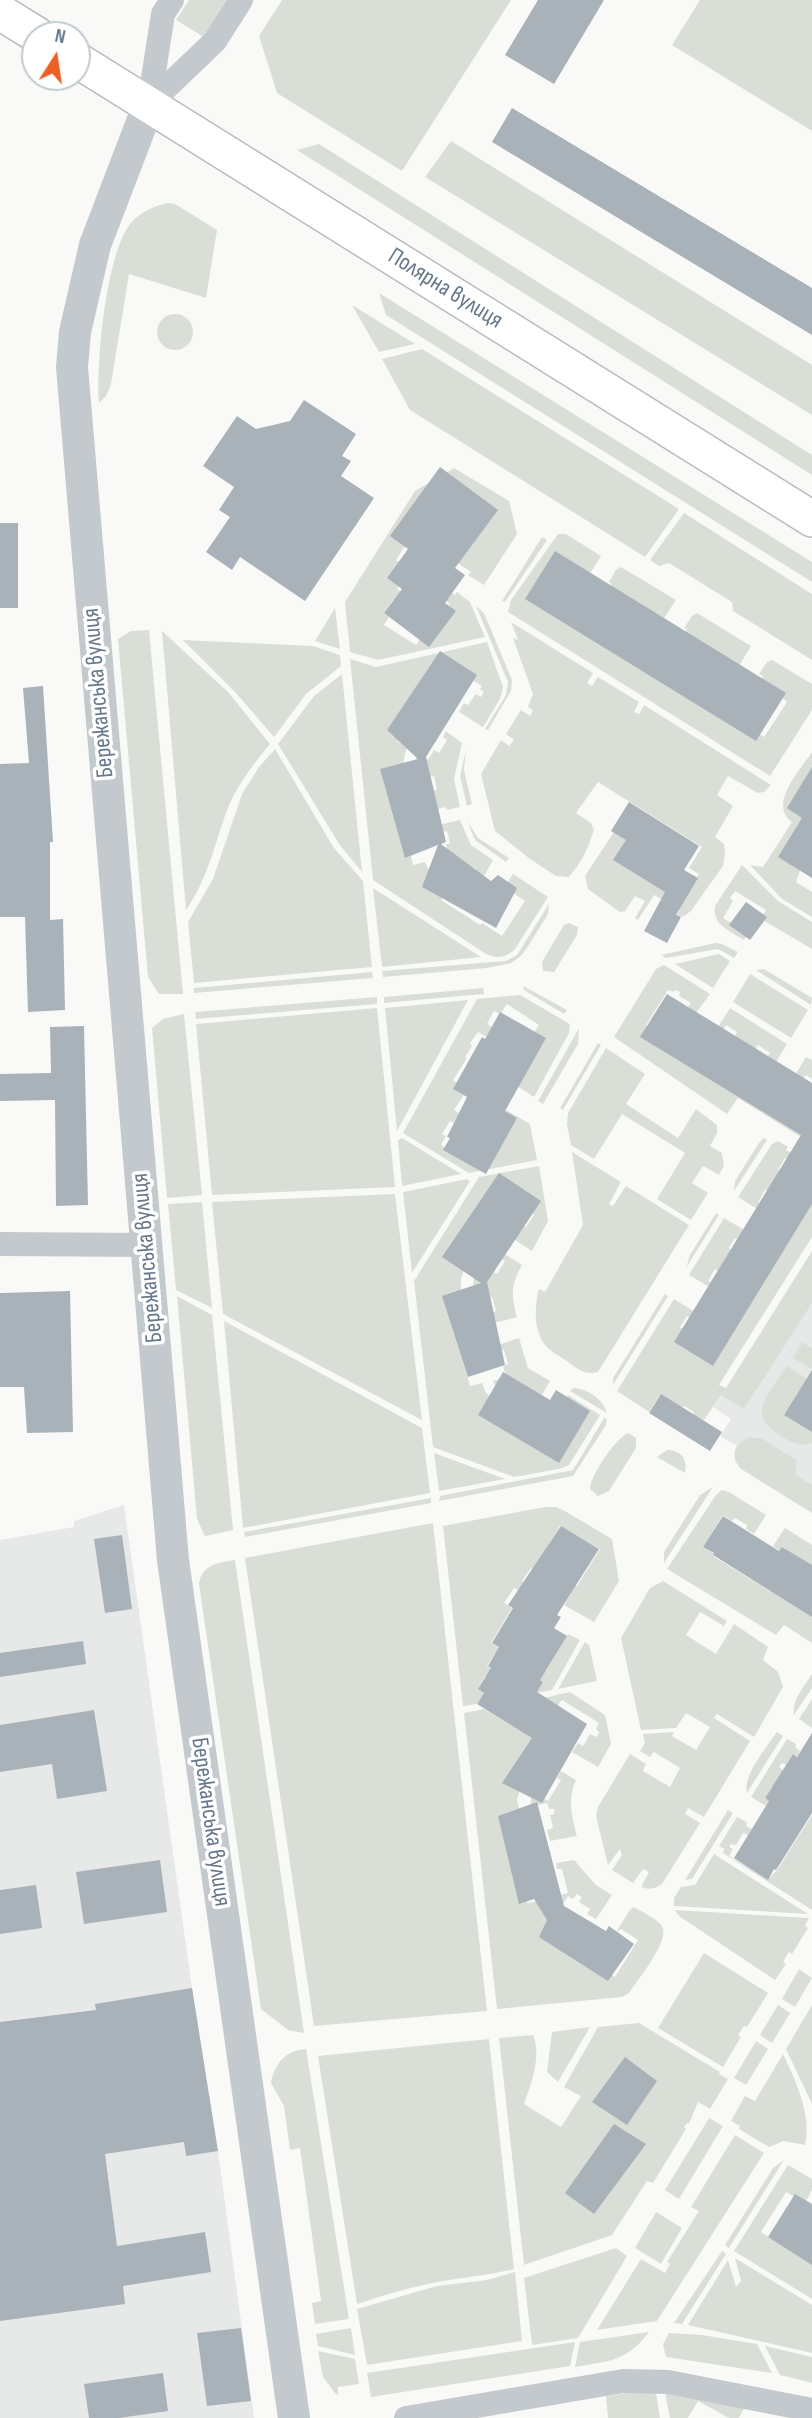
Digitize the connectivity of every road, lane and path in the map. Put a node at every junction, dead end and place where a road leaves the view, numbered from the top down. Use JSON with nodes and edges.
{"nodes":[{"id":1,"x":172,"y":0,"type":"edge"},
{"id":2,"x":241,"y":0,"type":"edge"},
{"id":3,"x":0,"y":12,"type":"edge"},
{"id":4,"x":21,"y":25,"type":"edge"},
{"id":5,"x":91,"y":69,"type":"edge"},
{"id":6,"x":149,"y":104,"type":"junction"},
{"id":7,"x":812,"y":519,"type":"edge"},
{"id":8,"x":0,"y":1244,"type":"edge"},
{"id":9,"x":146,"y":1245,"type":"junction"},
{"id":10,"x":812,"y":2410,"type":"edge"},
{"id":11,"x":294,"y":2418,"type":"edge"},
{"id":12,"x":407,"y":2418,"type":"edge"}],
"edges":[{"from":1,"to":6,"type":"street"},
{"from":2,"to":6,"type":"street"},
{"from":3,"to":4,"type":"main road"},
{"from":5,"to":6,"type":"main road","name":"Полярна вулиця"},
{"from":6,"to":7,"type":"main road","name":"Полярна вулиця"},
{"from":6,"to":9,"type":"street","name":"Бережанська вулиця"},
{"from":8,"to":9,"type":"street"},
{"from":9,"to":11,"type":"street","name":"Бережанська вулиця"},
{"from":10,"to":12,"type":"street"}]}
